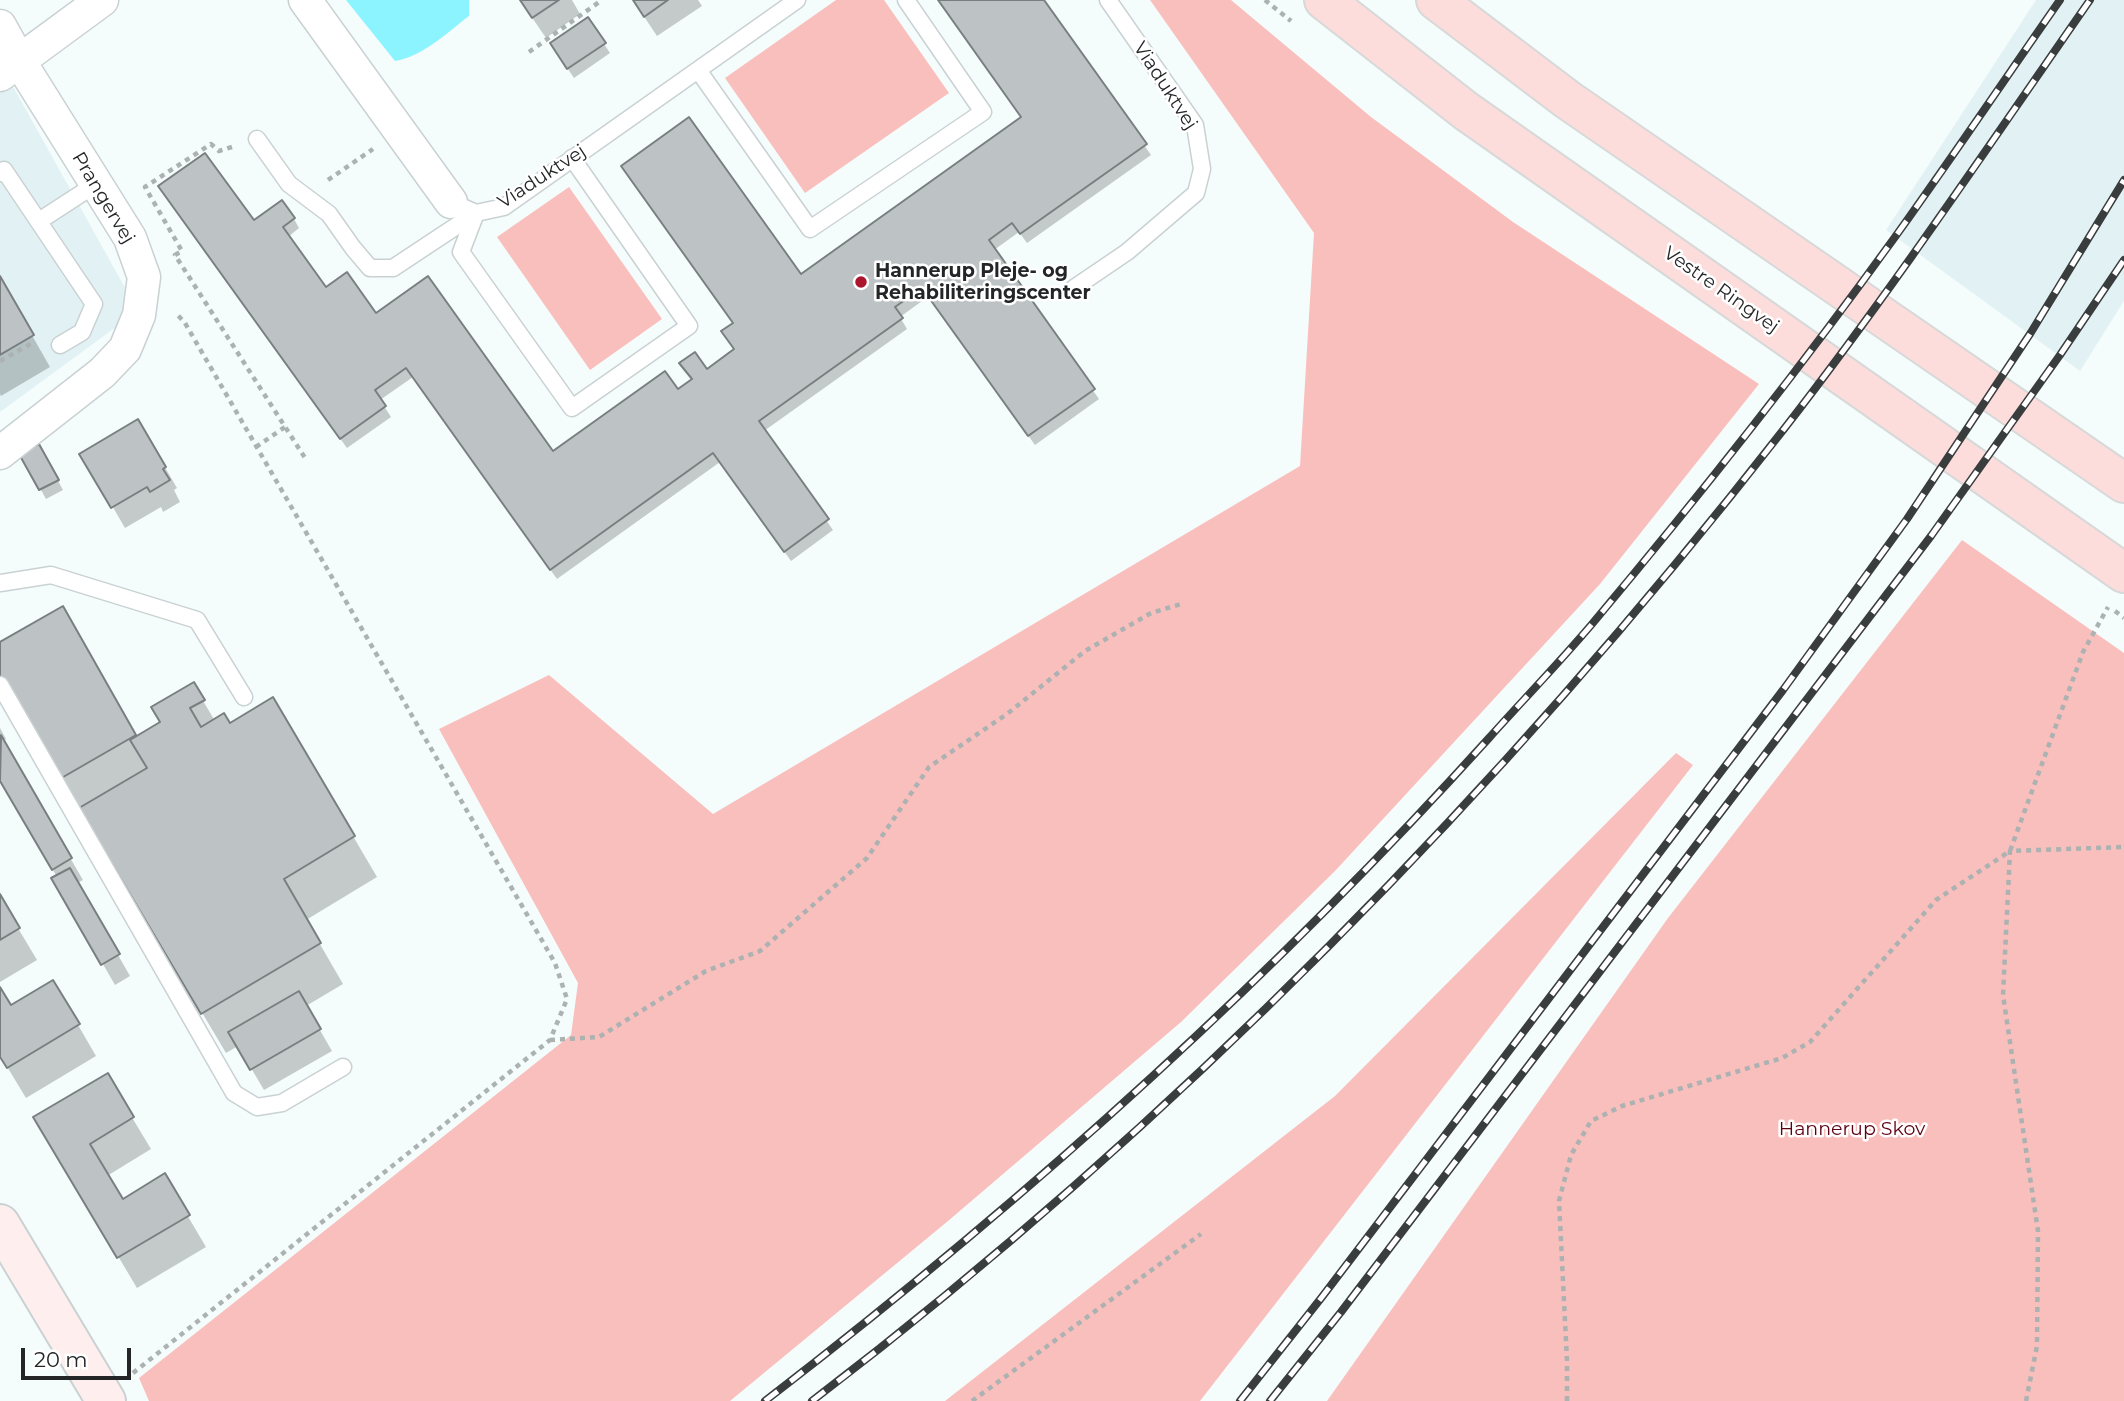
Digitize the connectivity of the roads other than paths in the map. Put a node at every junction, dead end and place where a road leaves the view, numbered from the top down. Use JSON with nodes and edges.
{"nodes":[{"id":1,"x":102,"y":0,"type":"edge"},
{"id":2,"x":305,"y":0,"type":"edge"},
{"id":3,"x":797,"y":0,"type":"edge"},
{"id":4,"x":906,"y":0,"type":"edge"},
{"id":5,"x":1108,"y":0,"type":"edge"},
{"id":6,"x":1324,"y":0,"type":"edge"},
{"id":7,"x":1436,"y":0,"type":"edge"},
{"id":8,"x":0,"y":26,"type":"edge"},
{"id":9,"x":10,"y":69,"type":"edge"},
{"id":10,"x":698,"y":70,"type":"junction"},
{"id":11,"x":257,"y":139,"type":"road end"},
{"id":12,"x":572,"y":158,"type":"junction"},
{"id":13,"x":0,"y":173,"type":"edge"},
{"id":14,"x":96,"y":184,"type":"junction"},
{"id":15,"x":464,"y":208,"type":"junction"},
{"id":16,"x":39,"y":221,"type":"junction"},
{"id":17,"x":1074,"y":288,"type":"dead end"},
{"id":18,"x":60,"y":345,"type":"dead end"},
{"id":19,"x":0,"y":453,"type":"edge"},
{"id":20,"x":2124,"y":483,"type":"edge"},
{"id":21,"x":0,"y":583,"type":"edge"},
{"id":22,"x":2116,"y":590,"type":"edge"},
{"id":23,"x":0,"y":685,"type":"edge"},
{"id":24,"x":244,"y":697,"type":"dead end"},
{"id":25,"x":343,"y":1068,"type":"dead end"},
{"id":26,"x":0,"y":1224,"type":"edge"},
{"id":27,"x":105,"y":1399,"type":"edge"}],
"edges":[{"from":1,"to":9,"type":"street"},
{"from":2,"to":15,"type":"street"},
{"from":3,"to":10,"type":"lane","name":"Viaduktvej"},
{"from":4,"to":10,"type":"lane"},
{"from":5,"to":17,"type":"lane","name":"Viaduktvej"},
{"from":6,"to":22,"type":"main road","name":"Vestre Ringvej"},
{"from":7,"to":20,"type":"main road"},
{"from":8,"to":9,"type":"street","name":"Prangervej"},
{"from":9,"to":14,"type":"street","name":"Prangervej"},
{"from":10,"to":12,"type":"lane","name":"Viaduktvej"},
{"from":11,"to":15,"type":"lane","name":"Viaduktvej"},
{"from":12,"to":15,"type":"lane","name":"Viaduktvej"},
{"from":12,"to":15,"type":"lane"},
{"from":13,"to":16,"type":"lane"},
{"from":14,"to":16,"type":"lane"},
{"from":14,"to":19,"type":"street","name":"Prangervej"},
{"from":16,"to":18,"type":"lane"},
{"from":21,"to":24,"type":"lane"},
{"from":23,"to":25,"type":"lane"},
{"from":26,"to":27,"type":"street"}]}
